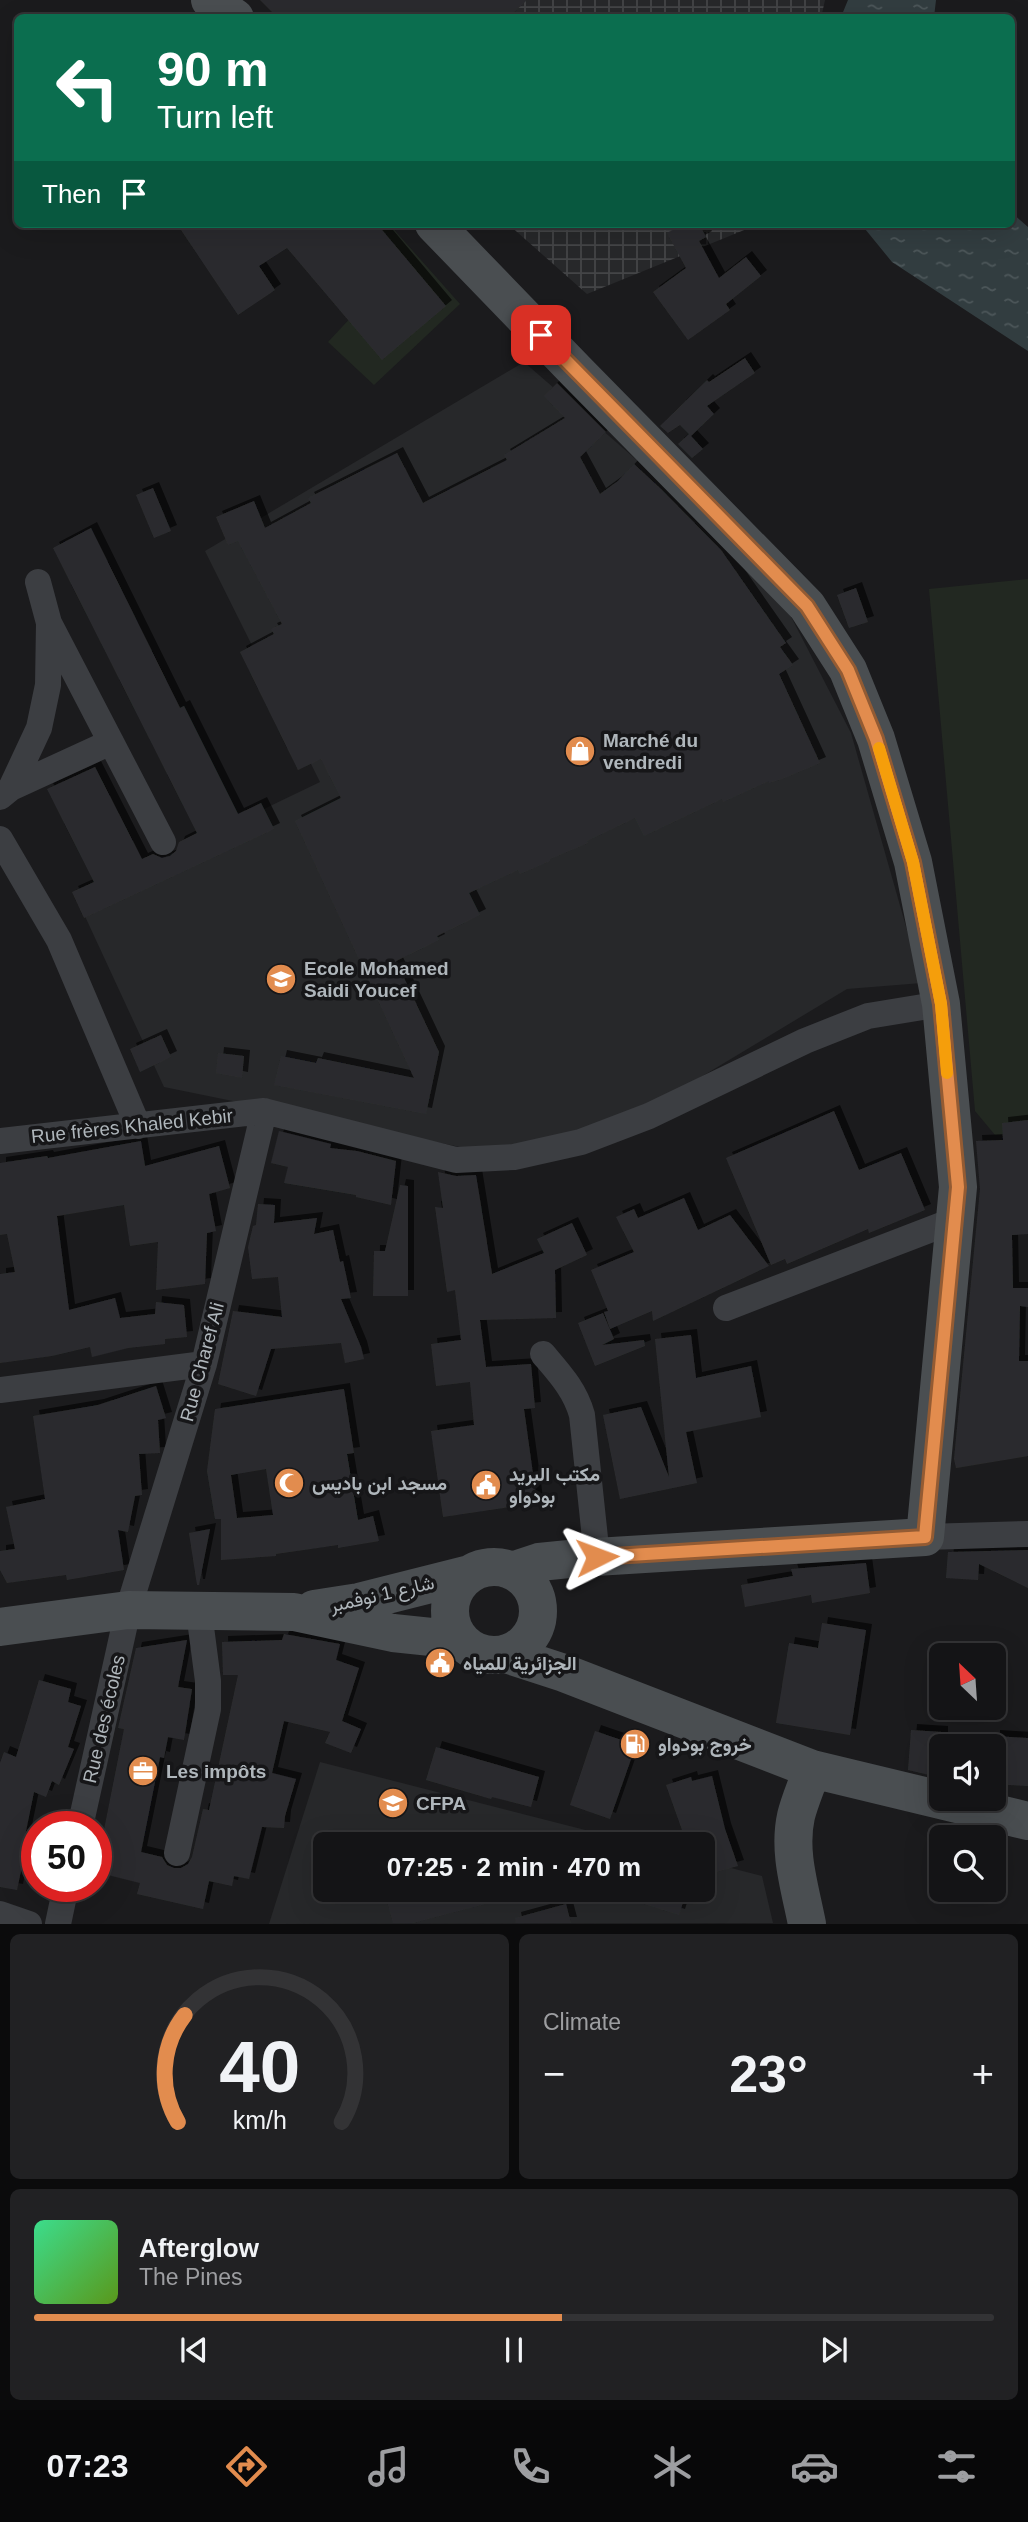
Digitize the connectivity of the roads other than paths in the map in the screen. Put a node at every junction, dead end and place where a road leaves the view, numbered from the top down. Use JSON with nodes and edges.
{"nodes":[{"id":1,"x":210,"y":0,"type":"edge"},
{"id":2,"x":229,"y":14,"type":"edge"},
{"id":3,"x":438,"y":228,"type":"edge"},
{"id":4,"x":38,"y":582,"type":"dead end"},
{"id":5,"x":49,"y":623,"type":"junction"},
{"id":6,"x":111,"y":742,"type":"junction"},
{"id":7,"x":5,"y":793,"type":"edge"},
{"id":8,"x":0,"y":839,"type":"edge"},
{"id":9,"x":163,"y":842,"type":"dead end"},
{"id":10,"x":941,"y":1004,"type":"junction"},
{"id":11,"x":264,"y":1111,"type":"junction"},
{"id":12,"x":138,"y":1126,"type":"junction"},
{"id":13,"x":0,"y":1141,"type":"edge"},
{"id":14,"x":955,"y":1220,"type":"junction"},
{"id":15,"x":726,"y":1308,"type":"dead end"},
{"id":16,"x":543,"y":1354,"type":"dead end"},
{"id":17,"x":204,"y":1364,"type":"junction"},
{"id":18,"x":0,"y":1390,"type":"edge"},
{"id":19,"x":1028,"y":1534,"type":"edge"},
{"id":20,"x":925,"y":1537,"type":"junction"},
{"id":21,"x":588,"y":1558,"type":"junction"},
{"id":22,"x":470,"y":1574,"type":"junction"},
{"id":23,"x":128,"y":1610,"type":"junction"},
{"id":24,"x":199,"y":1612,"type":"junction"},
{"id":25,"x":294,"y":1612,"type":"junction"},
{"id":26,"x":522,"y":1613,"type":"junction"},
{"id":27,"x":0,"y":1627,"type":"edge"},
{"id":28,"x":460,"y":1640,"type":"junction"},
{"id":29,"x":812,"y":1769,"type":"junction"},
{"id":30,"x":84,"y":1811,"type":"edge"},
{"id":31,"x":1028,"y":1821,"type":"edge"},
{"id":32,"x":177,"y":1853,"type":"dead end"},
{"id":33,"x":63,"y":1902,"type":"edge"},
{"id":34,"x":0,"y":1914,"type":"edge"},
{"id":35,"x":29,"y":1923,"type":"edge"},
{"id":36,"x":58,"y":1923,"type":"edge"},
{"id":37,"x":807,"y":1923,"type":"edge"}],
"edges":[{"from":1,"to":2,"type":"main road"},
{"from":3,"to":10,"type":"main road"},
{"from":4,"to":5,"type":"street"},
{"from":5,"to":6,"type":"street"},
{"from":5,"to":7,"type":"street"},
{"from":6,"to":7,"type":"street"},
{"from":6,"to":9,"type":"street"},
{"from":8,"to":12,"type":"street"},
{"from":10,"to":11,"type":"street"},
{"from":10,"to":14,"type":"main road"},
{"from":11,"to":12,"type":"street","name":"Rue frères Khaled Kebir"},
{"from":11,"to":17,"type":"street","name":"Rue Charef Ali"},
{"from":12,"to":13,"type":"street","name":"Rue frères Khaled Kebir"},
{"from":14,"to":15,"type":"street"},
{"from":14,"to":20,"type":"main road"},
{"from":16,"to":21,"type":"street"},
{"from":17,"to":18,"type":"street"},
{"from":17,"to":23,"type":"street","name":"Rue Charef Ali"},
{"from":19,"to":20,"type":"street"},
{"from":20,"to":21,"type":"main road"},
{"from":21,"to":26,"type":"main road"},
{"from":22,"to":25,"type":"main road","name":"شارع 1 نوفمبر"},
{"from":22,"to":26,"type":"main road"},
{"from":22,"to":28,"type":"main road"},
{"from":23,"to":24,"type":"main road"},
{"from":23,"to":27,"type":"main road"},
{"from":23,"to":30,"type":"street","name":"Rue des écoles"},
{"from":24,"to":25,"type":"main road"},
{"from":24,"to":32,"type":"street"},
{"from":25,"to":28,"type":"main road"},
{"from":26,"to":28,"type":"main road"},
{"from":26,"to":29,"type":"main road"},
{"from":29,"to":31,"type":"main road"},
{"from":29,"to":37,"type":"main road"},
{"from":33,"to":36,"type":"street"},
{"from":34,"to":35,"type":"street"}]}
